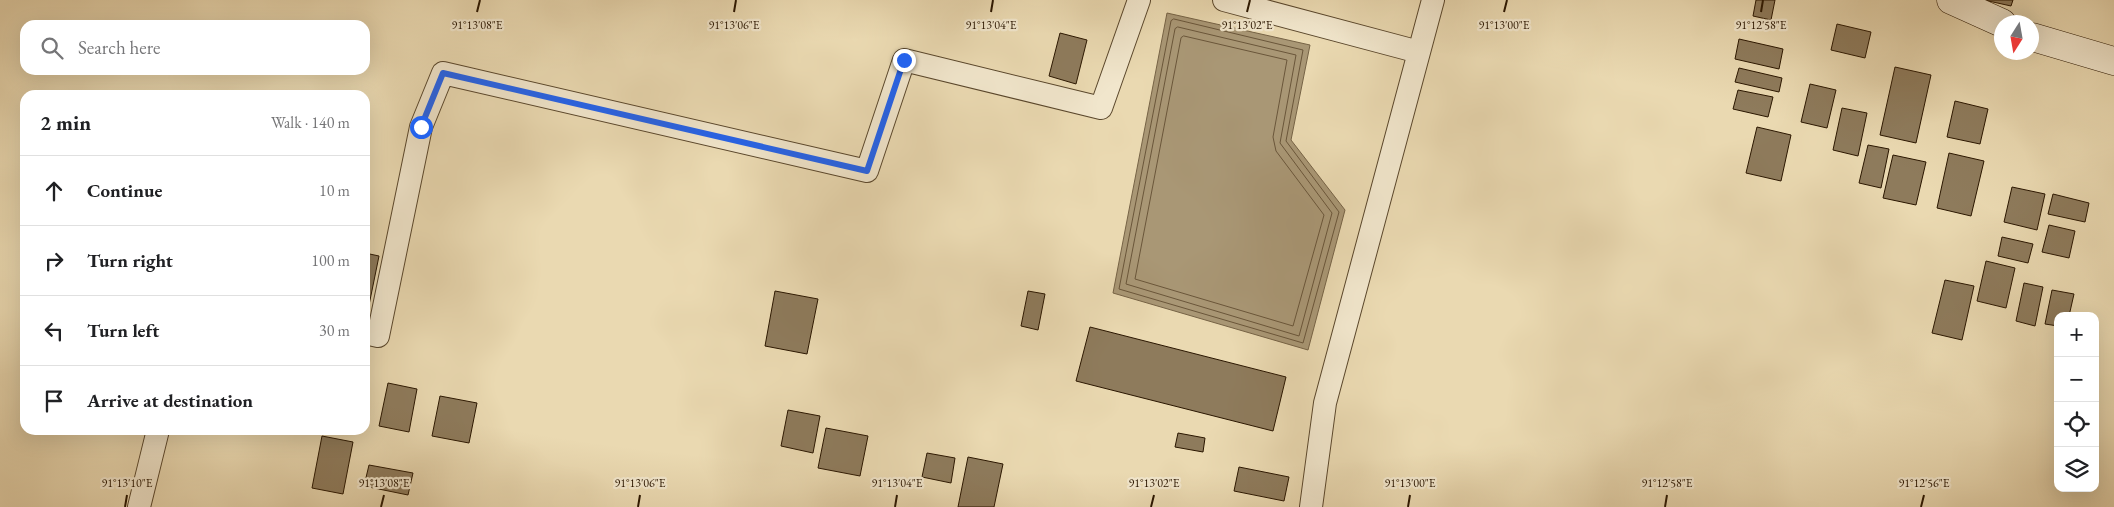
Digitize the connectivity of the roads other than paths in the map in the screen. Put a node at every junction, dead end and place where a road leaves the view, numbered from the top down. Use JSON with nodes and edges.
{"nodes":[{"id":1,"x":1139,"y":0,"type":"edge"},
{"id":2,"x":1224,"y":0,"type":"edge"},
{"id":3,"x":1433,"y":0,"type":"edge"},
{"id":4,"x":1951,"y":0,"type":"edge"},
{"id":5,"x":1994,"y":19,"type":"edge"},
{"id":6,"x":2039,"y":39,"type":"edge"},
{"id":7,"x":1419,"y":52,"type":"junction"},
{"id":8,"x":2114,"y":61,"type":"edge"},
{"id":9,"x":370,"y":335,"type":"edge"},
{"id":10,"x":157,"y":435,"type":"edge"},
{"id":11,"x":139,"y":507,"type":"edge"},
{"id":12,"x":1310,"y":507,"type":"edge"}],
"edges":[{"from":1,"to":9,"type":"street"},
{"from":2,"to":7,"type":"street"},
{"from":3,"to":7,"type":"street"},
{"from":4,"to":5,"type":"main road"},
{"from":6,"to":8,"type":"main road"},
{"from":7,"to":12,"type":"street"},
{"from":10,"to":11,"type":"street"}]}
